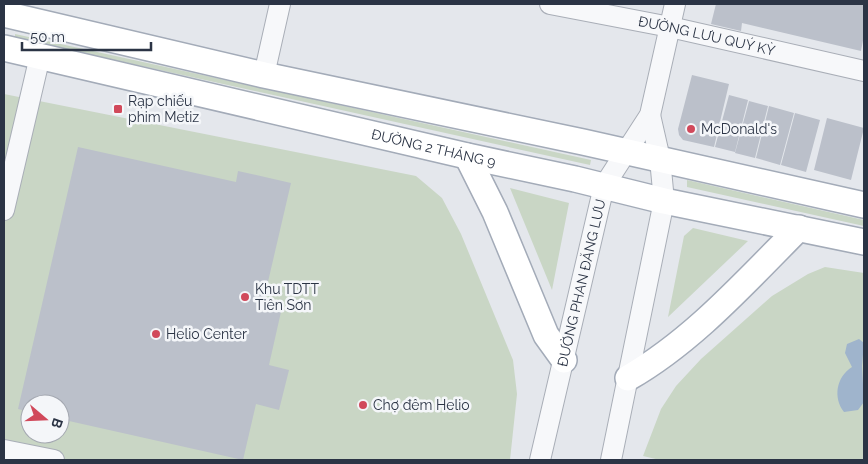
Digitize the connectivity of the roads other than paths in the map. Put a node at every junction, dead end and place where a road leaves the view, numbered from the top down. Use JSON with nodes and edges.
{"nodes":[{"id":1,"x":280,"y":4,"type":"edge"},
{"id":2,"x":550,"y":4,"type":"edge"},
{"id":3,"x":675,"y":4,"type":"edge"},
{"id":4,"x":4,"y":14,"type":"edge"},
{"id":5,"x":670,"y":27,"type":"junction"},
{"id":6,"x":4,"y":48,"type":"edge"},
{"id":7,"x":40,"y":56,"type":"junction"},
{"id":8,"x":864,"y":71,"type":"edge"},
{"id":9,"x":264,"y":75,"type":"junction"},
{"id":10,"x":650,"y":115,"type":"junction"},
{"id":11,"x":627,"y":152,"type":"junction"},
{"id":12,"x":468,"y":156,"type":"junction"},
{"id":13,"x":660,"y":159,"type":"junction"},
{"id":14,"x":604,"y":186,"type":"junction"},
{"id":15,"x":664,"y":201,"type":"junction"},
{"id":16,"x":864,"y":205,"type":"edge"},
{"id":17,"x":4,"y":210,"type":"edge"},
{"id":18,"x":799,"y":228,"type":"junction"},
{"id":19,"x":864,"y":242,"type":"edge"},
{"id":20,"x":564,"y":360,"type":"junction"},
{"id":21,"x":628,"y":378,"type":"junction"},
{"id":22,"x":4,"y":450,"type":"edge"},
{"id":23,"x":54,"y":460,"type":"edge"},
{"id":24,"x":540,"y":460,"type":"edge"},
{"id":25,"x":610,"y":460,"type":"edge"}],
"edges":[{"from":1,"to":9,"type":"street"},
{"from":2,"to":5,"type":"street","name":"ĐƯỜNG LƯU QUÝ KỲ"},
{"from":3,"to":5,"type":"street","name":"ĐƯỜNG PHAN ĐĂNG LƯU"},
{"from":4,"to":9,"type":"main road"},
{"from":5,"to":8,"type":"street","name":"ĐƯỜNG LƯU QUÝ KỲ"},
{"from":5,"to":10,"type":"street","name":"ĐƯỜNG PHAN ĐĂNG LƯU"},
{"from":6,"to":7,"type":"main road","name":"ĐƯỜNG 2 THÁNG 9"},
{"from":7,"to":12,"type":"main road","name":"ĐƯỜNG 2 THÁNG 9"},
{"from":7,"to":17,"type":"street"},
{"from":9,"to":11,"type":"main road"},
{"from":10,"to":11,"type":"street","name":"ĐƯỜNG PHAN ĐĂNG LƯU"},
{"from":10,"to":13,"type":"street","name":"ĐƯỜNG PHAN ĐĂNG LƯU"},
{"from":11,"to":13,"type":"main road"},
{"from":11,"to":14,"type":"street","name":"ĐƯỜNG PHAN ĐĂNG LƯU"},
{"from":12,"to":14,"type":"main road","name":"ĐƯỜNG 2 THÁNG 9"},
{"from":12,"to":20,"type":"main road"},
{"from":13,"to":15,"type":"street","name":"ĐƯỜNG PHAN ĐĂNG LƯU"},
{"from":13,"to":16,"type":"main road"},
{"from":14,"to":15,"type":"main road","name":"ĐƯỜNG 2 THÁNG 9"},
{"from":14,"to":20,"type":"street","name":"ĐƯỜNG PHAN ĐĂNG LƯU"},
{"from":15,"to":18,"type":"main road","name":"ĐƯỜNG 2 THÁNG 9"},
{"from":15,"to":21,"type":"street","name":"ĐƯỜNG PHAN ĐĂNG LƯU"},
{"from":18,"to":19,"type":"main road","name":"ĐƯỜNG 2 THÁNG 9"},
{"from":18,"to":21,"type":"main road"},
{"from":20,"to":24,"type":"street","name":"ĐƯỜNG PHAN ĐĂNG LƯU"},
{"from":21,"to":25,"type":"street","name":"ĐƯỜNG PHAN ĐĂNG LƯU"},
{"from":22,"to":23,"type":"street"}]}
